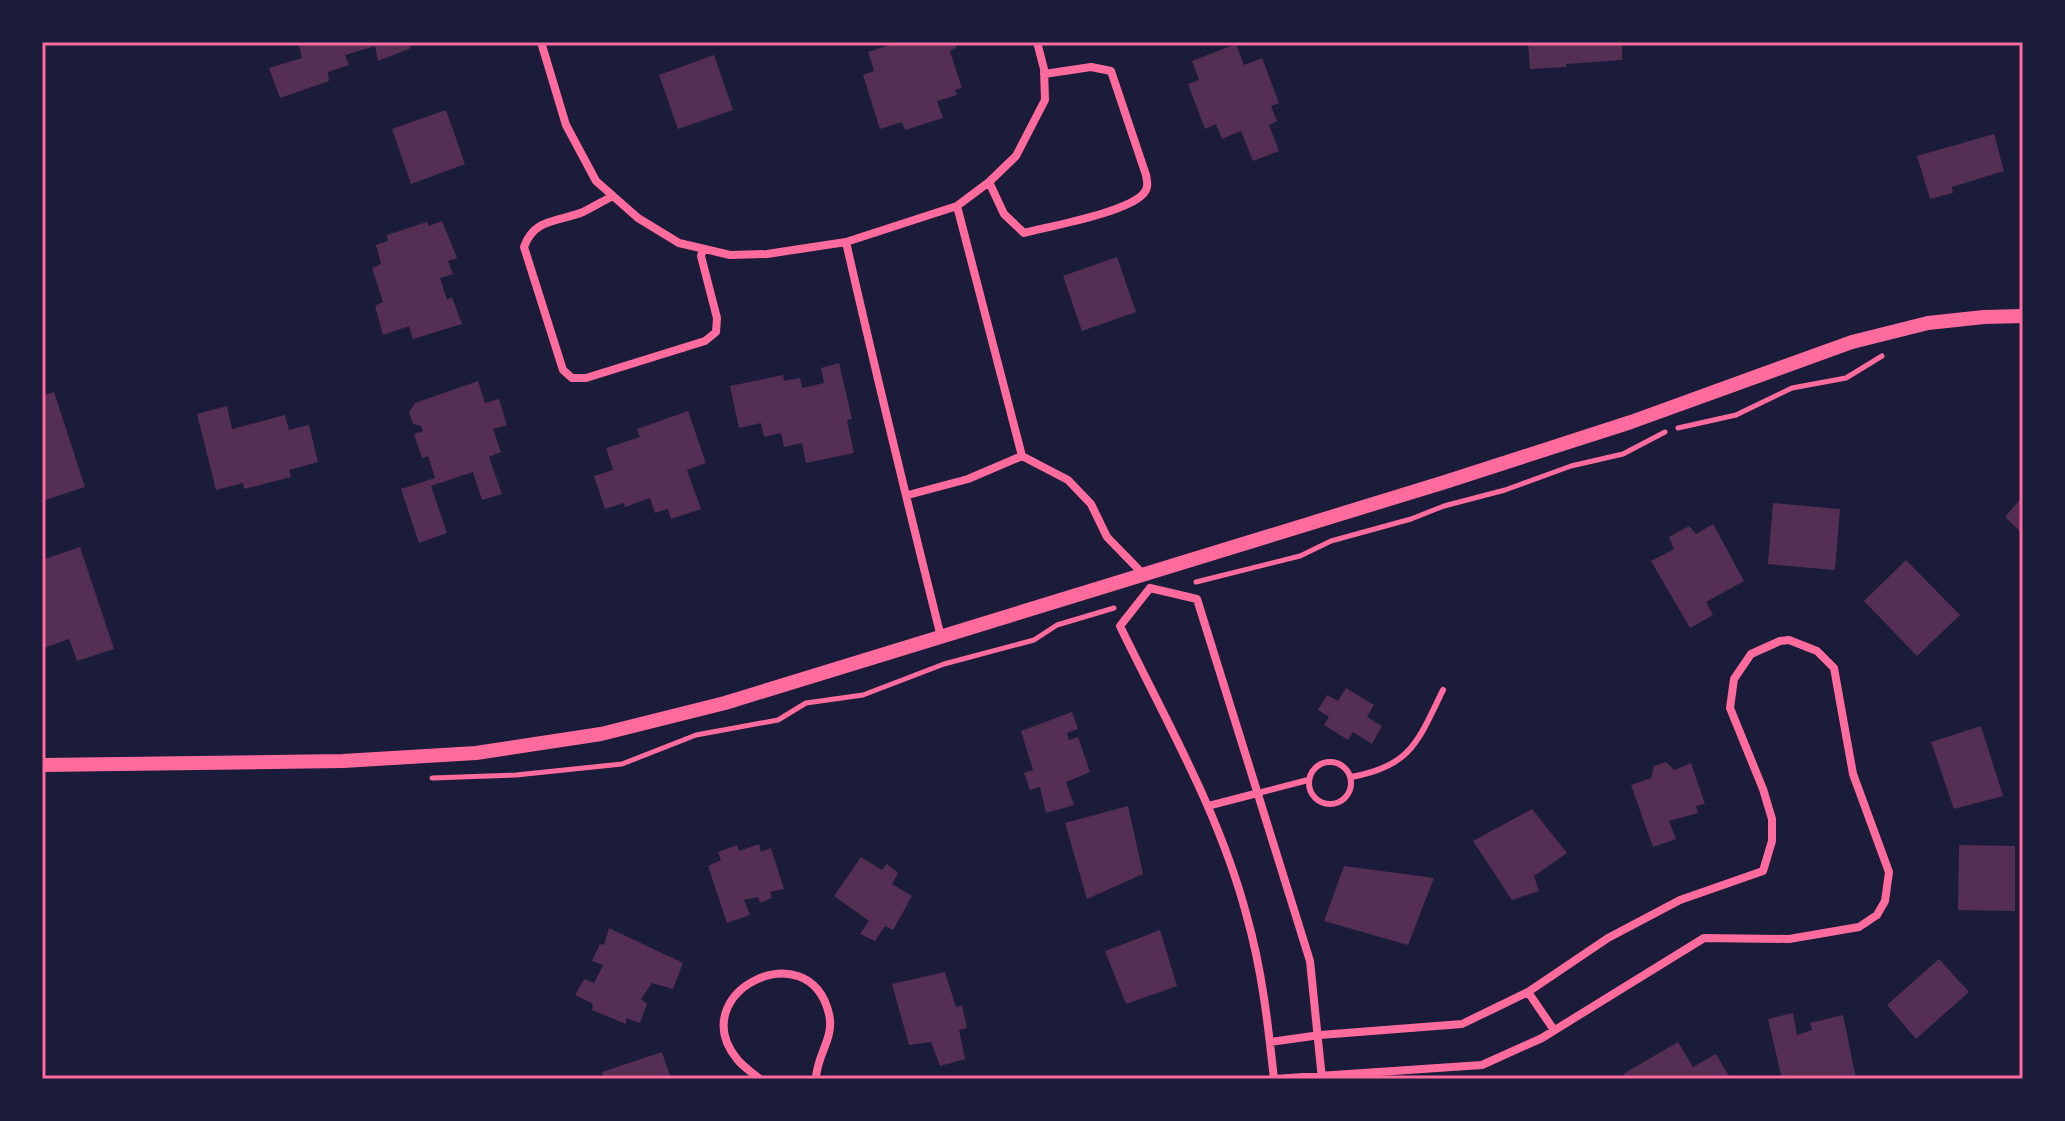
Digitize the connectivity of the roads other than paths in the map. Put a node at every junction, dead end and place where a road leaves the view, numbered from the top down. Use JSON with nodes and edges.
{"nodes":[{"id":1,"x":541,"y":42,"type":"edge"},
{"id":2,"x":1037,"y":42,"type":"edge"},
{"id":3,"x":1044,"y":74,"type":"junction"},
{"id":4,"x":989,"y":182,"type":"junction"},
{"id":5,"x":613,"y":196,"type":"junction"},
{"id":6,"x":957,"y":206,"type":"junction"},
{"id":7,"x":846,"y":242,"type":"junction"},
{"id":8,"x":703,"y":249,"type":"junction"},
{"id":9,"x":2023,"y":316,"type":"edge"},
{"id":10,"x":1022,"y":456,"type":"junction"},
{"id":11,"x":908,"y":495,"type":"junction"},
{"id":12,"x":1147,"y":581,"type":"junction"},
{"id":13,"x":941,"y":637,"type":"junction"},
{"id":14,"x":1443,"y":690,"type":"dead end"},
{"id":15,"x":42,"y":765,"type":"edge"},
{"id":16,"x":1351,"y":777,"type":"junction"},
{"id":17,"x":1308,"y":780,"type":"junction"},
{"id":18,"x":1258,"y":793,"type":"junction"},
{"id":19,"x":1208,"y":806,"type":"junction"},
{"id":20,"x":1528,"y":992,"type":"junction"},
{"id":21,"x":1554,"y":1030,"type":"junction"},
{"id":22,"x":1320,"y":1035,"type":"junction"},
{"id":23,"x":1270,"y":1042,"type":"junction"},
{"id":24,"x":1322,"y":1077,"type":"edge"},
{"id":25,"x":760,"y":1079,"type":"edge"},
{"id":26,"x":816,"y":1079,"type":"edge"},
{"id":27,"x":1274,"y":1079,"type":"edge"}],
"edges":[{"from":1,"to":5,"type":"street"},
{"from":2,"to":3,"type":"street"},
{"from":3,"to":4,"type":"street"},
{"from":3,"to":4,"type":"street"},
{"from":4,"to":6,"type":"street"},
{"from":5,"to":8,"type":"street"},
{"from":5,"to":8,"type":"street"},
{"from":6,"to":7,"type":"street"},
{"from":6,"to":10,"type":"street"},
{"from":7,"to":8,"type":"street"},
{"from":7,"to":11,"type":"street"},
{"from":9,"to":12,"type":"street"},
{"from":10,"to":11,"type":"street"},
{"from":10,"to":12,"type":"street"},
{"from":11,"to":13,"type":"street"},
{"from":12,"to":13,"type":"street"},
{"from":12,"to":18,"type":"street"},
{"from":12,"to":19,"type":"street"},
{"from":13,"to":15,"type":"street"},
{"from":14,"to":16,"type":"lane"},
{"from":16,"to":17,"type":"lane"},
{"from":16,"to":17,"type":"lane"},
{"from":17,"to":18,"type":"lane"},
{"from":18,"to":19,"type":"street"},
{"from":18,"to":22,"type":"street"},
{"from":19,"to":23,"type":"street"},
{"from":20,"to":21,"type":"street"},
{"from":20,"to":21,"type":"street"},
{"from":20,"to":22,"type":"street"},
{"from":21,"to":24,"type":"street"},
{"from":22,"to":23,"type":"street"},
{"from":22,"to":24,"type":"street"},
{"from":23,"to":27,"type":"street"},
{"from":24,"to":27,"type":"street"},
{"from":25,"to":26,"type":"street"}]}
